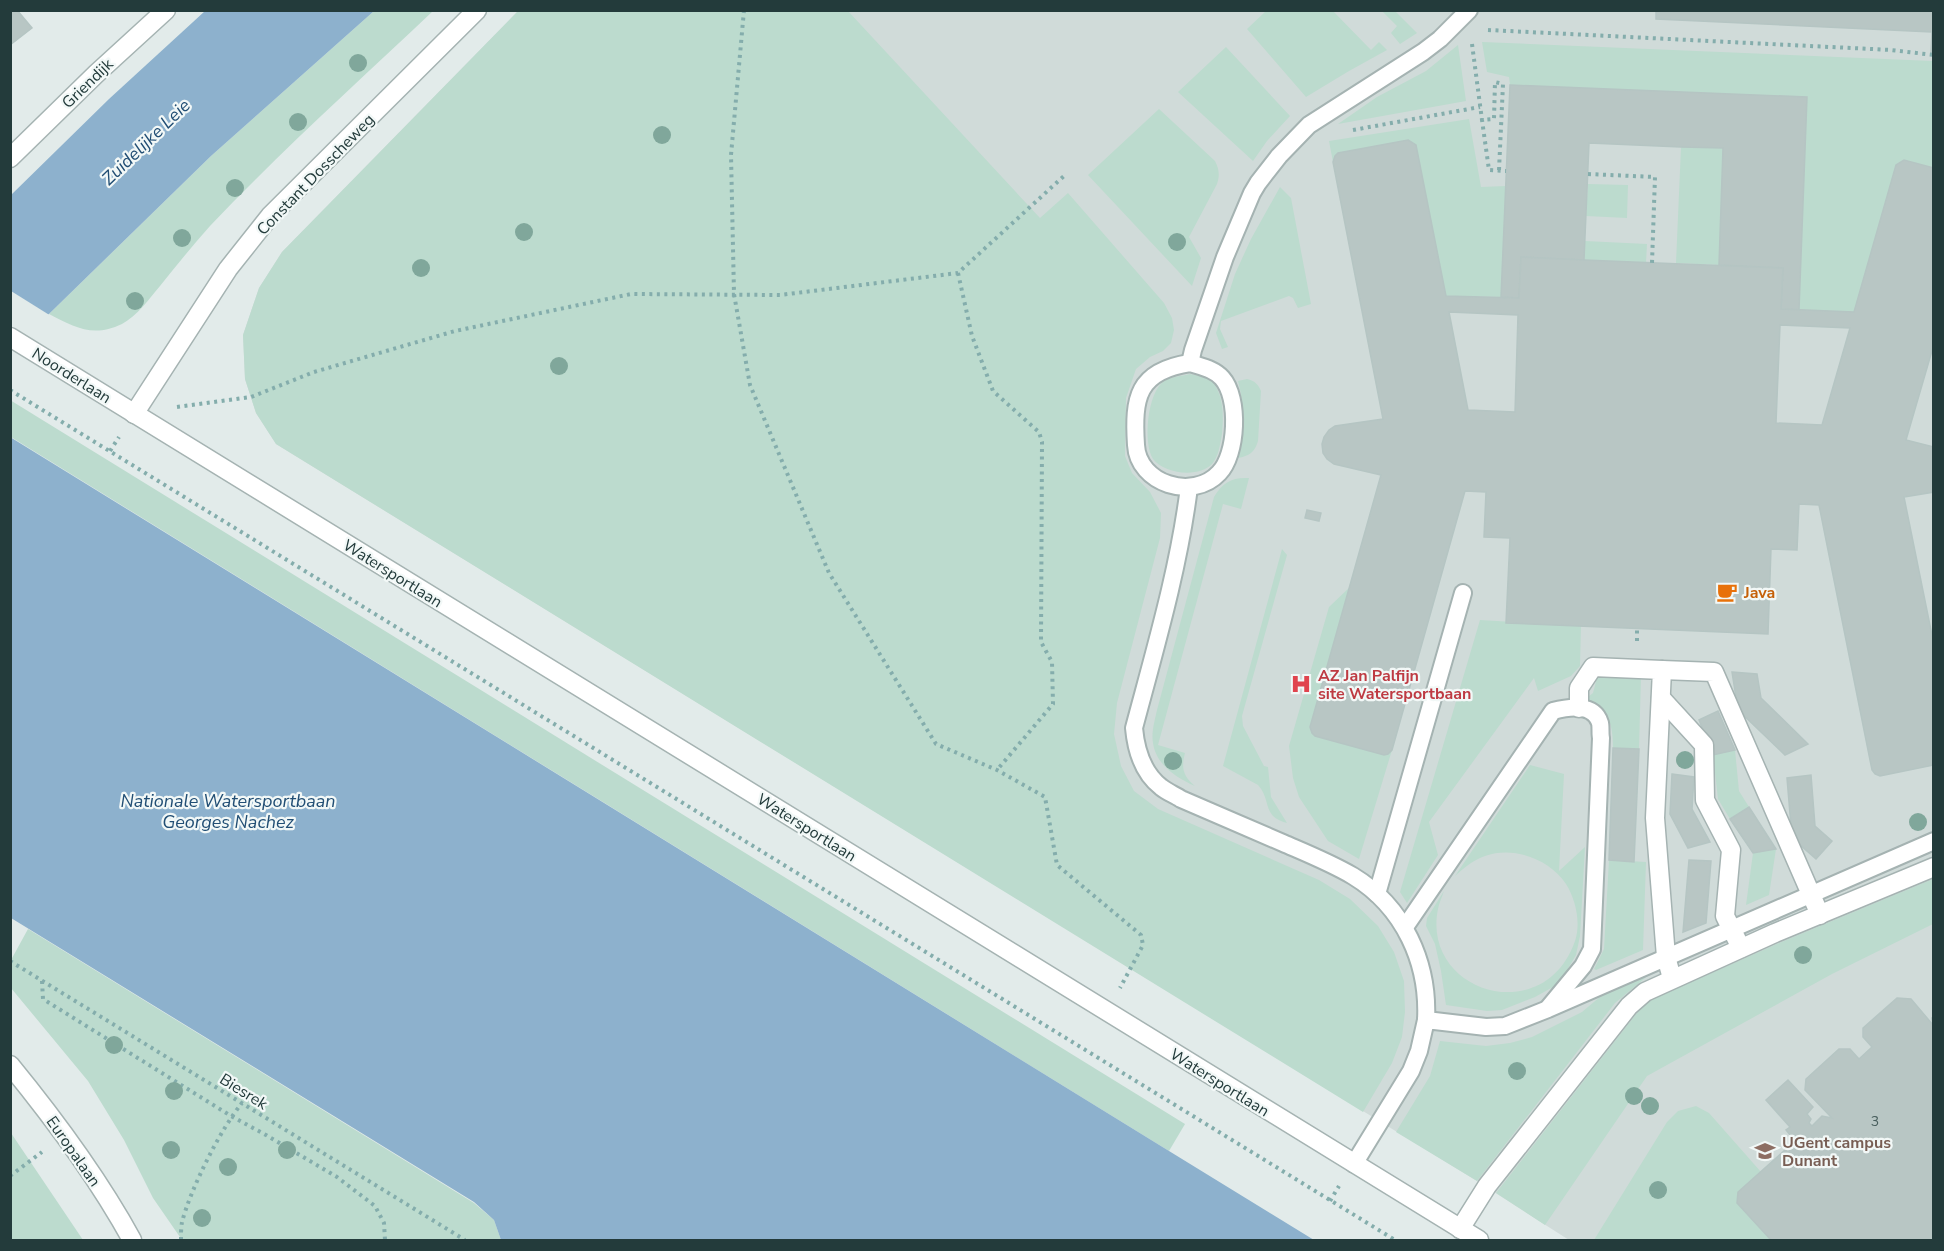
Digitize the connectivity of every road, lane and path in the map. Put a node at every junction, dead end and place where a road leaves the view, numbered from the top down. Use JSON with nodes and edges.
{"nodes":[{"id":1,"x":166,"y":10,"type":"edge"},
{"id":2,"x":477,"y":10,"type":"edge"},
{"id":3,"x":744,"y":10,"type":"edge"},
{"id":4,"x":1469,"y":10,"type":"edge"},
{"id":5,"x":1453,"y":27,"type":"junction"},
{"id":6,"x":1471,"y":36,"type":"junction"},
{"id":7,"x":1934,"y":55,"type":"edge"},
{"id":8,"x":1480,"y":107,"type":"junction"},
{"id":9,"x":1482,"y":120,"type":"junction"},
{"id":10,"x":1345,"y":131,"type":"dead end"},
{"id":11,"x":10,"y":158,"type":"edge"},
{"id":12,"x":1499,"y":170,"type":"junction"},
{"id":13,"x":1506,"y":171,"type":"dead end"},
{"id":14,"x":1588,"y":174,"type":"dead end"},
{"id":15,"x":1065,"y":175,"type":"dead end"},
{"id":16,"x":1652,"y":263,"type":"dead end"},
{"id":17,"x":957,"y":273,"type":"junction"},
{"id":18,"x":734,"y":294,"type":"junction"},
{"id":19,"x":10,"y":337,"type":"edge"},
{"id":20,"x":1190,"y":363,"type":"junction"},
{"id":21,"x":10,"y":390,"type":"edge"},
{"id":22,"x":134,"y":414,"type":"junction"},
{"id":23,"x":1189,"y":487,"type":"junction"},
{"id":24,"x":1464,"y":593,"type":"dead end"},
{"id":25,"x":1662,"y":670,"type":"junction"},
{"id":26,"x":1661,"y":698,"type":"junction"},
{"id":27,"x":1579,"y":708,"type":"junction"},
{"id":28,"x":998,"y":770,"type":"junction"},
{"id":29,"x":1934,"y":841,"type":"edge"},
{"id":30,"x":1934,"y":867,"type":"edge"},
{"id":31,"x":1377,"y":894,"type":"junction"},
{"id":32,"x":1811,"y":894,"type":"junction"},
{"id":33,"x":1820,"y":915,"type":"junction"},
{"id":34,"x":1405,"y":927,"type":"junction"},
{"id":35,"x":1731,"y":929,"type":"junction"},
{"id":36,"x":1741,"y":948,"type":"junction"},
{"id":37,"x":1666,"y":957,"type":"junction"},
{"id":38,"x":10,"y":961,"type":"edge"},
{"id":39,"x":1672,"y":978,"type":"junction"},
{"id":40,"x":42,"y":981,"type":"junction"},
{"id":41,"x":1548,"y":1009,"type":"junction"},
{"id":42,"x":1106,"y":1012,"type":"junction"},
{"id":43,"x":1426,"y":1020,"type":"junction"},
{"id":44,"x":10,"y":1065,"type":"edge"},
{"id":45,"x":242,"y":1103,"type":"junction"},
{"id":46,"x":231,"y":1116,"type":"junction"},
{"id":47,"x":64,"y":1135,"type":"junction"},
{"id":48,"x":1353,"y":1164,"type":"junction"},
{"id":49,"x":10,"y":1176,"type":"edge"},
{"id":50,"x":1460,"y":1229,"type":"junction"},
{"id":51,"x":132,"y":1240,"type":"edge"},
{"id":52,"x":181,"y":1240,"type":"edge"},
{"id":53,"x":385,"y":1240,"type":"edge"},
{"id":54,"x":465,"y":1240,"type":"edge"},
{"id":55,"x":1395,"y":1240,"type":"edge"},
{"id":56,"x":1479,"y":1240,"type":"edge"}],
"edges":[{"from":1,"to":11,"type":"street","name":"Griendijk"},
{"from":2,"to":22,"type":"street","name":"Constant Dosscheweg"},
{"from":3,"to":18,"type":"path"},
{"from":4,"to":5,"type":"lane"},
{"from":5,"to":6,"type":"path"},
{"from":5,"to":20,"type":"lane"},
{"from":6,"to":7,"type":"path"},
{"from":6,"to":8,"type":"path"},
{"from":8,"to":9,"type":"path"},
{"from":8,"to":10,"type":"path"},
{"from":9,"to":12,"type":"path"},
{"from":9,"to":12,"type":"path"},
{"from":12,"to":13,"type":"path"},
{"from":14,"to":16,"type":"path"},
{"from":15,"to":17,"type":"path"},
{"from":17,"to":18,"type":"path"},
{"from":17,"to":28,"type":"path"},
{"from":18,"to":22,"type":"path"},
{"from":18,"to":28,"type":"path"},
{"from":19,"to":22,"type":"street","name":"Noorderlaan"},
{"from":20,"to":23,"type":"lane"},
{"from":20,"to":23,"type":"lane"},
{"from":21,"to":55,"type":"path"},
{"from":22,"to":42,"type":"street","name":"Watersportlaan"},
{"from":23,"to":31,"type":"lane"},
{"from":24,"to":31,"type":"lane"},
{"from":25,"to":26,"type":"street"},
{"from":25,"to":27,"type":"street"},
{"from":25,"to":32,"type":"street"},
{"from":26,"to":35,"type":"street"},
{"from":26,"to":37,"type":"street"},
{"from":27,"to":34,"type":"lane"},
{"from":27,"to":41,"type":"lane"},
{"from":28,"to":42,"type":"path"},
{"from":29,"to":32,"type":"lane"},
{"from":30,"to":33,"type":"street"},
{"from":31,"to":34,"type":"lane"},
{"from":32,"to":33,"type":"street"},
{"from":32,"to":35,"type":"lane"},
{"from":33,"to":36,"type":"street"},
{"from":34,"to":43,"type":"lane"},
{"from":35,"to":36,"type":"street"},
{"from":35,"to":37,"type":"lane"},
{"from":36,"to":39,"type":"street"},
{"from":37,"to":39,"type":"street"},
{"from":37,"to":41,"type":"lane"},
{"from":38,"to":40,"type":"path","name":"Biesrek"},
{"from":39,"to":50,"type":"street"},
{"from":40,"to":45,"type":"path","name":"Biesrek"},
{"from":40,"to":46,"type":"path"},
{"from":41,"to":43,"type":"lane"},
{"from":42,"to":48,"type":"street","name":"Watersportlaan"},
{"from":43,"to":48,"type":"lane"},
{"from":44,"to":47,"type":"street","name":"Europalaan"},
{"from":45,"to":46,"type":"path"},
{"from":45,"to":54,"type":"path","name":"Biesrek"},
{"from":46,"to":52,"type":"path"},
{"from":46,"to":53,"type":"path"},
{"from":47,"to":49,"type":"path"},
{"from":47,"to":51,"type":"street","name":"Europalaan"},
{"from":48,"to":50,"type":"street","name":"Watersportlaan"},
{"from":50,"to":56,"type":"street","name":"Watersportlaan"}]}
